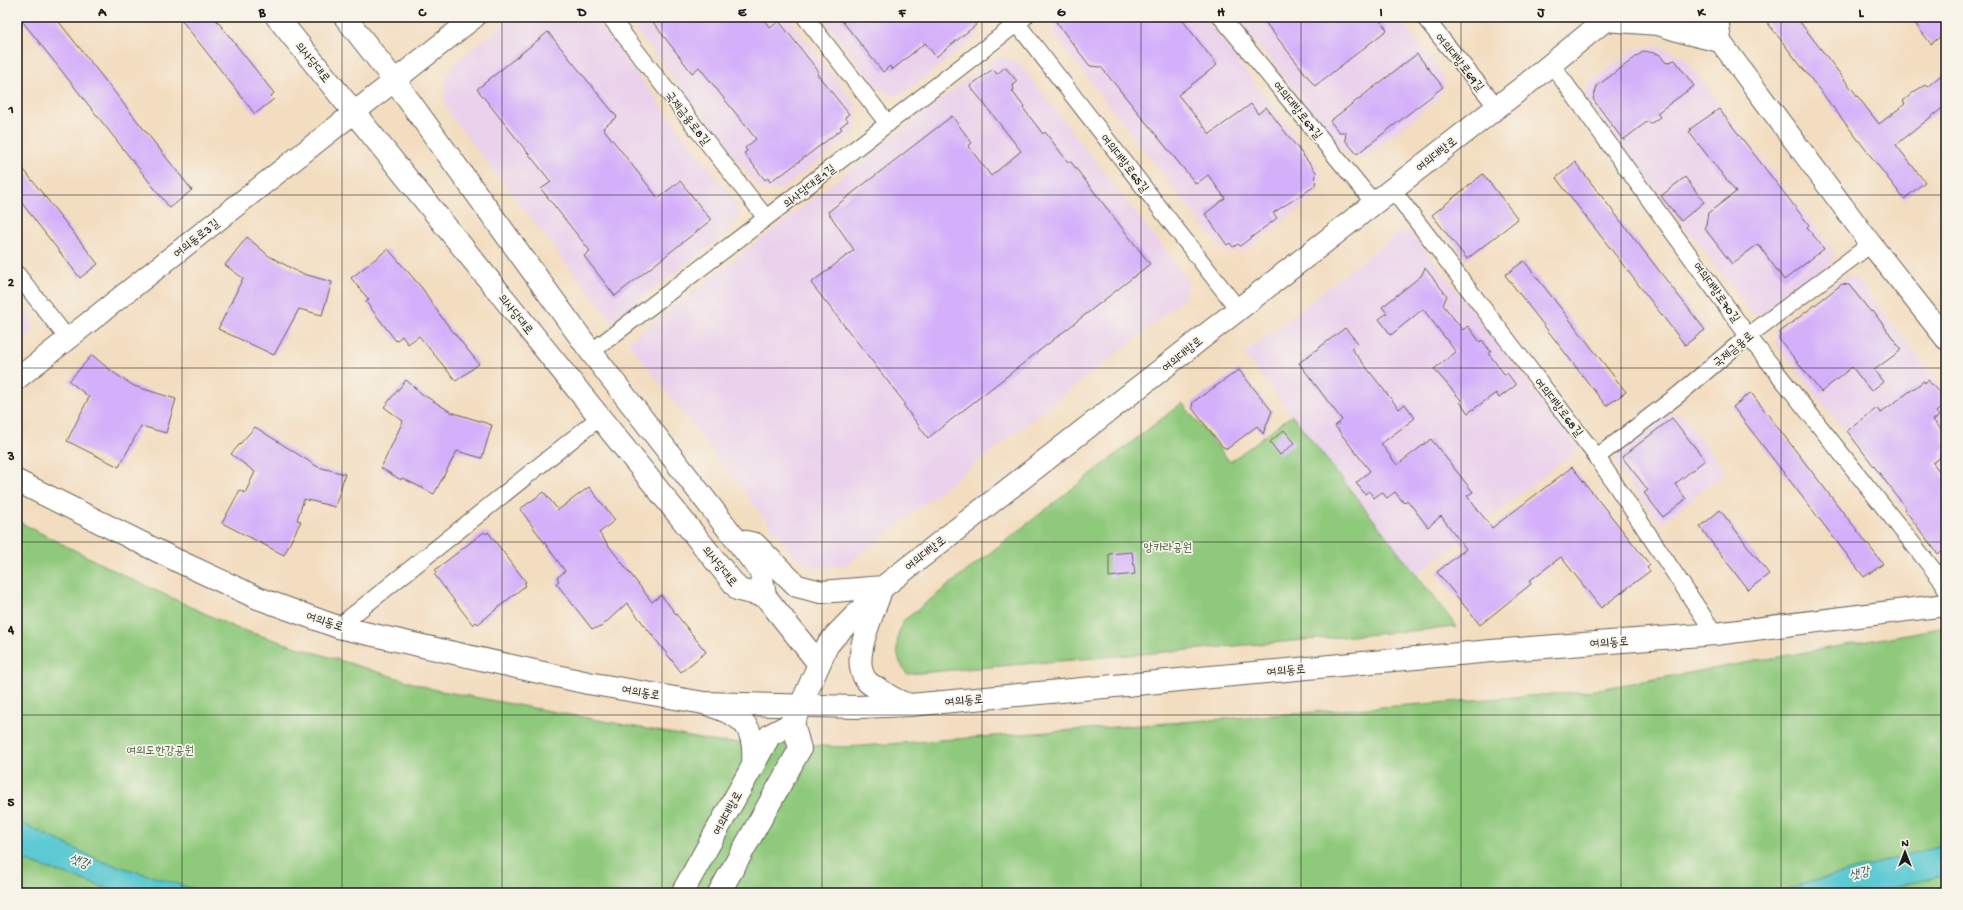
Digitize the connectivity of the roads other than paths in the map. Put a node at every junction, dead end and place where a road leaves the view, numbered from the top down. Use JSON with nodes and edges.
{"nodes":[{"id":1,"x":277,"y":17,"type":"edge"},
{"id":2,"x":344,"y":17,"type":"edge"},
{"id":3,"x":475,"y":17,"type":"edge"},
{"id":4,"x":610,"y":17,"type":"edge"},
{"id":5,"x":804,"y":17,"type":"edge"},
{"id":6,"x":1221,"y":17,"type":"edge"},
{"id":7,"x":1424,"y":17,"type":"edge"},
{"id":8,"x":1702,"y":17,"type":"edge"},
{"id":9,"x":1717,"y":17,"type":"edge"},
{"id":10,"x":1607,"y":18,"type":"edge"},
{"id":11,"x":1018,"y":19,"type":"edge"},
{"id":12,"x":1720,"y":40,"type":"junction"},
{"id":13,"x":1552,"y":65,"type":"junction"},
{"id":14,"x":394,"y":80,"type":"junction"},
{"id":15,"x":1497,"y":106,"type":"junction"},
{"id":16,"x":354,"y":113,"type":"junction"},
{"id":17,"x":888,"y":124,"type":"junction"},
{"id":18,"x":1392,"y":189,"type":"junction"},
{"id":19,"x":1374,"y":203,"type":"junction"},
{"id":20,"x":766,"y":218,"type":"junction"},
{"id":21,"x":1871,"y":244,"type":"junction"},
{"id":22,"x":17,"y":274,"type":"edge"},
{"id":23,"x":1238,"y":309,"type":"junction"},
{"id":24,"x":1748,"y":336,"type":"junction"},
{"id":25,"x":68,"y":339,"type":"junction"},
{"id":26,"x":1946,"y":339,"type":"edge"},
{"id":27,"x":591,"y":352,"type":"junction"},
{"id":28,"x":17,"y":378,"type":"edge"},
{"id":29,"x":599,"y":418,"type":"junction"},
{"id":30,"x":1597,"y":457,"type":"junction"},
{"id":31,"x":17,"y":481,"type":"edge"},
{"id":32,"x":737,"y":540,"type":"junction"},
{"id":33,"x":883,"y":587,"type":"junction"},
{"id":34,"x":1946,"y":590,"type":"edge"},
{"id":35,"x":765,"y":596,"type":"junction"},
{"id":36,"x":1946,"y":605,"type":"edge"},
{"id":37,"x":338,"y":627,"type":"junction"},
{"id":38,"x":1715,"y":634,"type":"junction"},
{"id":39,"x":819,"y":664,"type":"junction"},
{"id":40,"x":704,"y":703,"type":"junction"},
{"id":41,"x":910,"y":704,"type":"junction"},
{"id":42,"x":796,"y":714,"type":"junction"},
{"id":43,"x":756,"y":754,"type":"junction"},
{"id":44,"x":682,"y":893,"type":"edge"},
{"id":45,"x":718,"y":893,"type":"edge"}],
"edges":[{"from":1,"to":16,"type":"main road","name":"의사당대로"},
{"from":2,"to":14,"type":"main road"},
{"from":3,"to":14,"type":"street"},
{"from":4,"to":20,"type":"street","name":"국제금융로8길"},
{"from":5,"to":17,"type":"street"},
{"from":6,"to":19,"type":"street","name":"여의대방로67길"},
{"from":7,"to":15,"type":"street","name":"여의대방로69길"},
{"from":8,"to":12,"type":"street"},
{"from":9,"to":12,"type":"main road"},
{"from":10,"to":12,"type":"main road"},
{"from":10,"to":13,"type":"main road","name":"여의대방로"},
{"from":11,"to":17,"type":"street","name":"의사당대로1길"},
{"from":11,"to":23,"type":"street","name":"여의대방로65길"},
{"from":12,"to":21,"type":"street"},
{"from":13,"to":15,"type":"main road","name":"여의대방로"},
{"from":13,"to":24,"type":"street","name":"여의대방로70길"},
{"from":14,"to":16,"type":"street","name":"여의동로3길"},
{"from":14,"to":27,"type":"main road"},
{"from":15,"to":18,"type":"main road","name":"여의대방로"},
{"from":16,"to":25,"type":"street","name":"여의동로3길"},
{"from":16,"to":29,"type":"main road","name":"의사당대로"},
{"from":17,"to":20,"type":"street","name":"의사당대로1길"},
{"from":18,"to":19,"type":"main road","name":"여의대방로"},
{"from":18,"to":30,"type":"street","name":"여의대방로68길"},
{"from":19,"to":23,"type":"main road","name":"여의대방로"},
{"from":20,"to":27,"type":"street","name":"의사당대로1길"},
{"from":21,"to":24,"type":"street","name":"국제금융로"},
{"from":21,"to":26,"type":"street"},
{"from":22,"to":25,"type":"street"},
{"from":23,"to":33,"type":"main road","name":"여의대방로"},
{"from":24,"to":30,"type":"street","name":"국제금융로"},
{"from":24,"to":34,"type":"street","name":"여의대방로70길"},
{"from":25,"to":28,"type":"street","name":"여의동로3길"},
{"from":27,"to":32,"type":"main road"},
{"from":29,"to":35,"type":"main road","name":"의사당대로"},
{"from":29,"to":37,"type":"street"},
{"from":30,"to":38,"type":"street","name":"여의대방로68길"},
{"from":31,"to":37,"type":"main road","name":"여의동로"},
{"from":32,"to":33,"type":"main road"},
{"from":32,"to":35,"type":"main road"},
{"from":33,"to":39,"type":"main road","name":"여의대방로"},
{"from":33,"to":41,"type":"main road"},
{"from":35,"to":39,"type":"main road"},
{"from":36,"to":38,"type":"main road","name":"여의동로"},
{"from":37,"to":40,"type":"main road","name":"여의동로"},
{"from":38,"to":41,"type":"main road","name":"여의동로"},
{"from":39,"to":42,"type":"main road","name":"여의대방로"},
{"from":40,"to":42,"type":"main road","name":"여의동로"},
{"from":40,"to":43,"type":"main road"},
{"from":41,"to":42,"type":"main road","name":"여의동로"},
{"from":42,"to":43,"type":"main road","name":"여의대방로"},
{"from":42,"to":45,"type":"main road"},
{"from":43,"to":44,"type":"main road","name":"여의대방로"}]}
